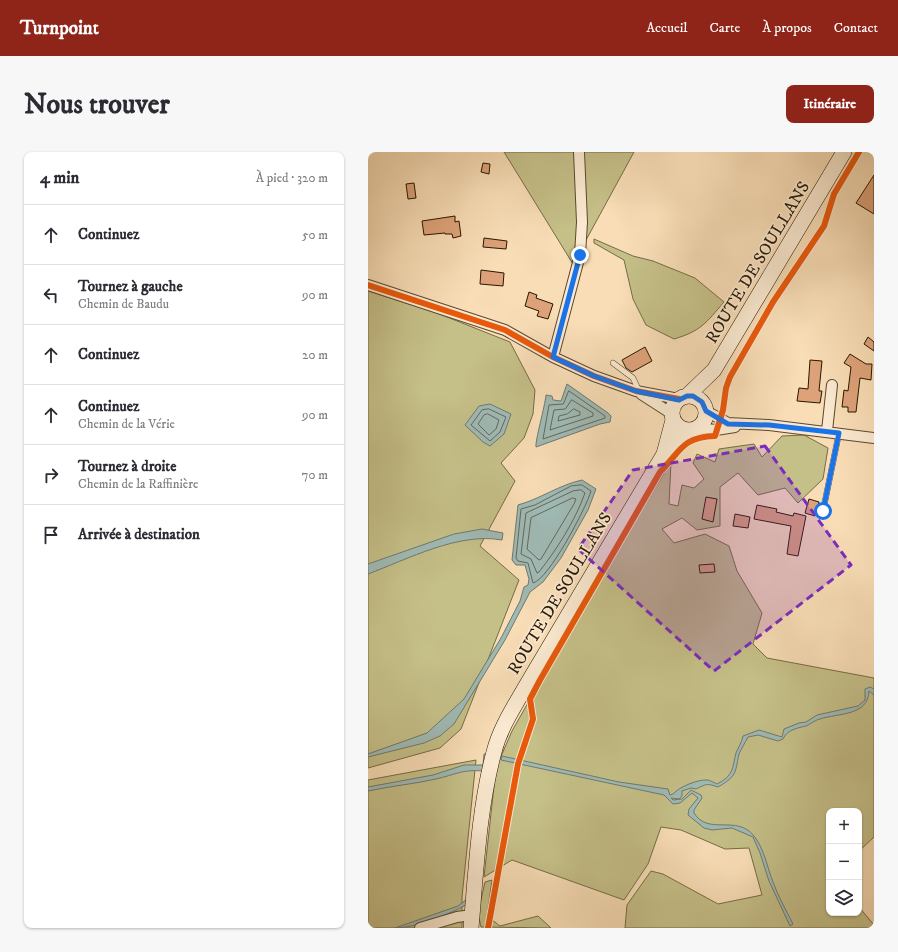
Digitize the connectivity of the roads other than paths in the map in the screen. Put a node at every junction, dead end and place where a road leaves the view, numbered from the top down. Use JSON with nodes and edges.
{"nodes":[{"id":1,"x":578,"y":152,"type":"edge"},
{"id":2,"x":844,"y":152,"type":"edge"},
{"id":3,"x":368,"y":285,"type":"edge"},
{"id":4,"x":553,"y":357,"type":"junction"},
{"id":5,"x":613,"y":363,"type":"dead end"},
{"id":6,"x":714,"y":370,"type":"junction"},
{"id":7,"x":832,"y":385,"type":"dead end"},
{"id":8,"x":638,"y":391,"type":"junction"},
{"id":9,"x":683,"y":398,"type":"junction"},
{"id":10,"x":705,"y":409,"type":"junction"},
{"id":11,"x":672,"y":417,"type":"junction"},
{"id":12,"x":747,"y":425,"type":"junction"},
{"id":13,"x":694,"y":429,"type":"junction"},
{"id":14,"x":827,"y":431,"type":"junction"},
{"id":15,"x":839,"y":433,"type":"junction"},
{"id":16,"x":874,"y":438,"type":"edge"},
{"id":17,"x":664,"y":454,"type":"junction"},
{"id":18,"x":823,"y":511,"type":"dead end"},
{"id":19,"x":472,"y":922,"type":"edge"},
{"id":20,"x":420,"y":928,"type":"edge"}],
"edges":[{"from":1,"to":4,"type":"street"},
{"from":2,"to":6,"type":"main road","name":"ROUTE DE SOULLANS"},
{"from":3,"to":4,"type":"street"},
{"from":4,"to":8,"type":"street"},
{"from":5,"to":8,"type":"lane"},
{"from":6,"to":9,"type":"main road","name":"ROUTE DE SOULLANS"},
{"from":6,"to":10,"type":"main road","name":"ROUTE DE SOULLANS"},
{"from":7,"to":14,"type":"street"},
{"from":8,"to":9,"type":"street"},
{"from":8,"to":11,"type":"street"},
{"from":9,"to":10,"type":"main road"},
{"from":9,"to":11,"type":"main road"},
{"from":10,"to":12,"type":"street"},
{"from":10,"to":13,"type":"main road"},
{"from":11,"to":13,"type":"main road"},
{"from":11,"to":17,"type":"main road","name":"ROUTE DE SOULLANS"},
{"from":12,"to":13,"type":"street"},
{"from":12,"to":14,"type":"street"},
{"from":13,"to":17,"type":"main road","name":"ROUTE DE SOULLANS"},
{"from":14,"to":15,"type":"street"},
{"from":15,"to":16,"type":"street"},
{"from":15,"to":18,"type":"lane"},
{"from":17,"to":19,"type":"main road","name":"ROUTE DE SOULLANS"},
{"from":19,"to":20,"type":"street"}]}
